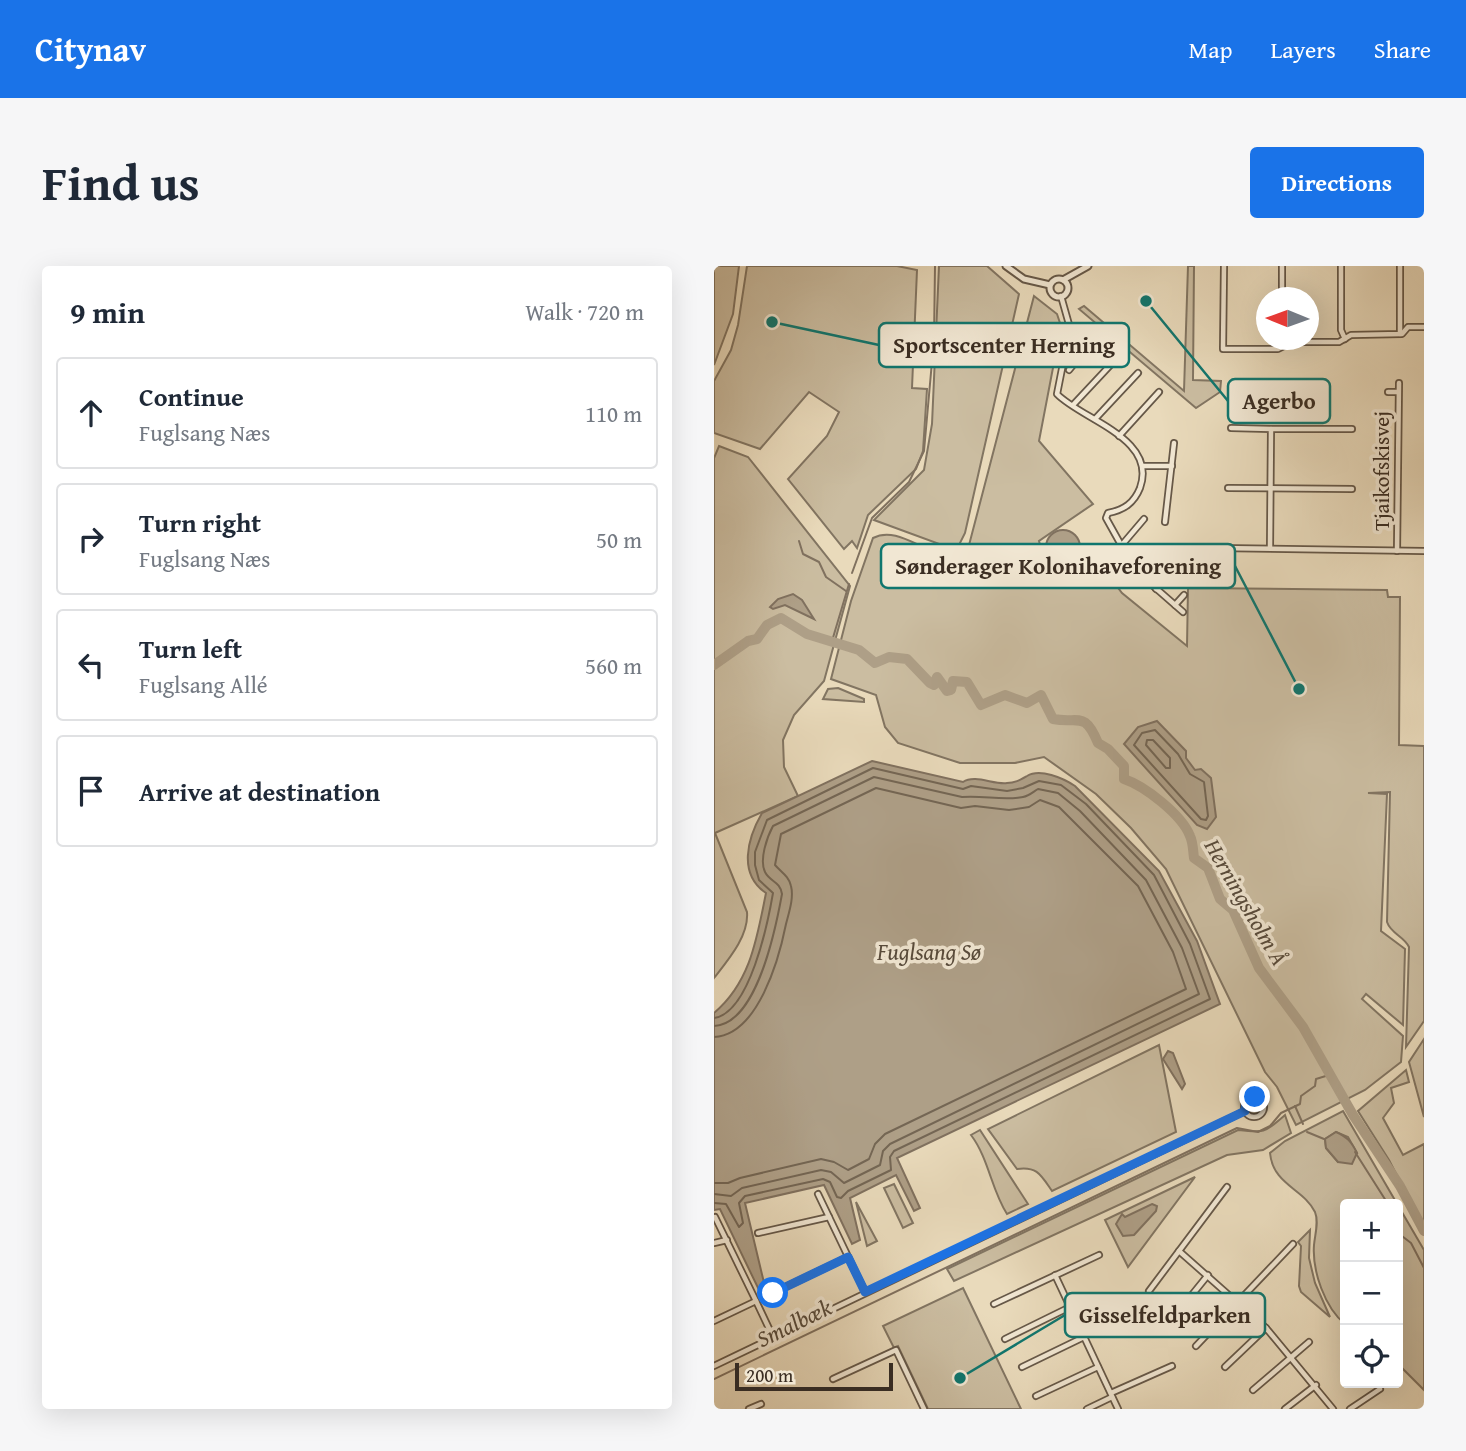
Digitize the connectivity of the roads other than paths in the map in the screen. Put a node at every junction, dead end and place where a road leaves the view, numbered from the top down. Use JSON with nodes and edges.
{"nodes":[{"id":1,"x":1006,"y":266,"type":"edge"},
{"id":2,"x":1088,"y":266,"type":"edge"},
{"id":3,"x":1224,"y":266,"type":"edge"},
{"id":4,"x":1282,"y":266,"type":"edge"},
{"id":5,"x":1341,"y":266,"type":"edge"},
{"id":6,"x":1401,"y":266,"type":"edge"},
{"id":7,"x":1063,"y":280,"type":"junction"},
{"id":8,"x":1032,"y":282,"type":"junction"},
{"id":9,"x":1050,"y":285,"type":"junction"},
{"id":10,"x":1282,"y":287,"type":"edge"},
{"id":11,"x":1030,"y":290,"type":"dead end"},
{"id":12,"x":1061,"y":296,"type":"junction"},
{"id":13,"x":1424,"y":327,"type":"edge"},
{"id":14,"x":1400,"y":334,"type":"junction"},
{"id":15,"x":1345,"y":339,"type":"junction"},
{"id":16,"x":1093,"y":341,"type":"dead end"},
{"id":17,"x":1319,"y":342,"type":"edge"},
{"id":18,"x":1067,"y":347,"type":"junction"},
{"id":19,"x":1256,"y":349,"type":"edge"},
{"id":20,"x":1082,"y":354,"type":"junction"},
{"id":21,"x":1117,"y":358,"type":"dead end"},
{"id":22,"x":1069,"y":370,"type":"dead end"},
{"id":23,"x":1138,"y":373,"type":"dead end"},
{"id":24,"x":1399,"y":383,"type":"dead end"},
{"id":25,"x":1388,"y":392,"type":"dead end"},
{"id":26,"x":1398,"y":392,"type":"junction"},
{"id":27,"x":1159,"y":393,"type":"dead end"},
{"id":28,"x":1073,"y":405,"type":"junction"},
{"id":29,"x":1095,"y":419,"type":"junction"},
{"id":30,"x":1231,"y":428,"type":"dead end"},
{"id":31,"x":1271,"y":429,"type":"junction"},
{"id":32,"x":1352,"y":429,"type":"dead end"},
{"id":33,"x":1118,"y":436,"type":"junction"},
{"id":34,"x":1174,"y":443,"type":"dead end"},
{"id":35,"x":1142,"y":466,"type":"junction"},
{"id":36,"x":1172,"y":466,"type":"junction"},
{"id":37,"x":1228,"y":488,"type":"dead end"},
{"id":38,"x":1270,"y":489,"type":"junction"},
{"id":39,"x":1352,"y":489,"type":"dead end"},
{"id":40,"x":1144,"y":519,"type":"dead end"},
{"id":41,"x":1165,"y":522,"type":"dead end"},
{"id":42,"x":1121,"y":546,"type":"junction"},
{"id":43,"x":1219,"y":548,"type":"dead end"},
{"id":44,"x":1270,"y":548,"type":"junction"},
{"id":45,"x":1397,"y":551,"type":"junction"},
{"id":46,"x":1424,"y":551,"type":"edge"},
{"id":47,"x":1185,"y":555,"type":"dead end"},
{"id":48,"x":1156,"y":589,"type":"junction"},
{"id":49,"x":1184,"y":595,"type":"dead end"},
{"id":50,"x":1175,"y":605,"type":"junction"},
{"id":51,"x":1183,"y":612,"type":"dead end"},
{"id":52,"x":1245,"y":1111,"type":"junction"},
{"id":53,"x":1227,"y":1187,"type":"dead end"},
{"id":54,"x":818,"y":1194,"type":"dead end"},
{"id":55,"x":715,"y":1217,"type":"edge"},
{"id":56,"x":829,"y":1217,"type":"junction"},
{"id":57,"x":758,"y":1233,"type":"dead end"},
{"id":58,"x":727,"y":1240,"type":"junction"},
{"id":59,"x":714,"y":1243,"type":"edge"},
{"id":60,"x":1293,"y":1244,"type":"dead end"},
{"id":61,"x":1179,"y":1251,"type":"junction"},
{"id":62,"x":1098,"y":1255,"type":"dead end"},
{"id":63,"x":848,"y":1257,"type":"junction"},
{"id":64,"x":1055,"y":1275,"type":"junction"},
{"id":65,"x":1208,"y":1275,"type":"junction"},
{"id":66,"x":1149,"y":1291,"type":"dead end"},
{"id":67,"x":865,"y":1292,"type":"junction"},
{"id":68,"x":773,"y":1293,"type":"dead end"},
{"id":69,"x":756,"y":1301,"type":"junction"},
{"id":70,"x":1238,"y":1302,"type":"junction"},
{"id":71,"x":993,"y":1304,"type":"dead end"},
{"id":72,"x":1070,"y":1307,"type":"junction"},
{"id":73,"x":1129,"y":1313,"type":"dead end"},
{"id":74,"x":714,"y":1321,"type":"edge"},
{"id":75,"x":1170,"y":1322,"type":"dead end"},
{"id":76,"x":1266,"y":1328,"type":"junction"},
{"id":77,"x":1084,"y":1336,"type":"junction"},
{"id":78,"x":773,"y":1337,"type":"junction"},
{"id":79,"x":1005,"y":1339,"type":"dead end"},
{"id":80,"x":1309,"y":1342,"type":"dead end"},
{"id":81,"x":1196,"y":1346,"type":"dead end"},
{"id":82,"x":1290,"y":1358,"type":"junction"},
{"id":83,"x":714,"y":1366,"type":"edge"},
{"id":84,"x":1172,"y":1366,"type":"dead end"},
{"id":85,"x":1022,"y":1367,"type":"dead end"},
{"id":86,"x":1098,"y":1367,"type":"junction"},
{"id":87,"x":1225,"y":1367,"type":"dead end"},
{"id":88,"x":832,"y":1379,"type":"dead end"},
{"id":89,"x":1316,"y":1385,"type":"junction"},
{"id":90,"x":1380,"y":1389,"type":"dead end"},
{"id":91,"x":1252,"y":1390,"type":"dead end"},
{"id":92,"x":1112,"y":1395,"type":"junction"},
{"id":93,"x":1037,"y":1396,"type":"dead end"},
{"id":94,"x":761,"y":1404,"type":"dead end"},
{"id":95,"x":750,"y":1409,"type":"edge"},
{"id":96,"x":924,"y":1409,"type":"edge"},
{"id":97,"x":1087,"y":1409,"type":"edge"},
{"id":98,"x":1118,"y":1409,"type":"edge"},
{"id":99,"x":1285,"y":1409,"type":"edge"},
{"id":100,"x":1333,"y":1409,"type":"edge"},
{"id":101,"x":1350,"y":1409,"type":"edge"}],
"edges":[{"from":1,"to":8,"type":"street"},
{"from":2,"to":7,"type":"street"},
{"from":3,"to":19,"type":"street"},
{"from":4,"to":10,"type":"street"},
{"from":5,"to":15,"type":"street"},
{"from":6,"to":14,"type":"street"},
{"from":7,"to":9,"type":"street"},
{"from":7,"to":12,"type":"street"},
{"from":8,"to":9,"type":"street"},
{"from":8,"to":11,"type":"street"},
{"from":9,"to":12,"type":"street"},
{"from":12,"to":18,"type":"street"},
{"from":13,"to":14,"type":"street"},
{"from":14,"to":15,"type":"street"},
{"from":15,"to":17,"type":"street"},
{"from":16,"to":20,"type":"street"},
{"from":18,"to":20,"type":"street"},
{"from":18,"to":28,"type":"street"},
{"from":20,"to":22,"type":"street"},
{"from":21,"to":28,"type":"street"},
{"from":23,"to":29,"type":"street"},
{"from":24,"to":26,"type":"street","name":"Tjaikofskisvej"},
{"from":25,"to":26,"type":"street","name":"Tjaikofskisvej"},
{"from":26,"to":45,"type":"street","name":"Tjaikofskisvej"},
{"from":27,"to":33,"type":"street"},
{"from":28,"to":29,"type":"street"},
{"from":29,"to":33,"type":"street"},
{"from":30,"to":31,"type":"street"},
{"from":31,"to":32,"type":"street"},
{"from":31,"to":38,"type":"street"},
{"from":33,"to":35,"type":"street"},
{"from":34,"to":36,"type":"street"},
{"from":35,"to":36,"type":"street"},
{"from":35,"to":42,"type":"street"},
{"from":36,"to":41,"type":"street"},
{"from":37,"to":38,"type":"street"},
{"from":38,"to":39,"type":"street"},
{"from":38,"to":44,"type":"street"},
{"from":40,"to":42,"type":"street"},
{"from":42,"to":48,"type":"street"},
{"from":43,"to":44,"type":"street"},
{"from":44,"to":45,"type":"street"},
{"from":45,"to":46,"type":"street"},
{"from":47,"to":48,"type":"street"},
{"from":48,"to":50,"type":"street"},
{"from":49,"to":50,"type":"street"},
{"from":50,"to":51,"type":"street"},
{"from":52,"to":52,"type":"street"},
{"from":52,"to":67,"type":"street"},
{"from":53,"to":61,"type":"street"},
{"from":54,"to":56,"type":"street"},
{"from":55,"to":58,"type":"street"},
{"from":56,"to":57,"type":"street"},
{"from":56,"to":63,"type":"street"},
{"from":58,"to":59,"type":"street"},
{"from":58,"to":69,"type":"street"},
{"from":60,"to":70,"type":"street"},
{"from":61,"to":65,"type":"street"},
{"from":61,"to":66,"type":"street"},
{"from":62,"to":64,"type":"street"},
{"from":63,"to":67,"type":"street"},
{"from":63,"to":68,"type":"street"},
{"from":64,"to":71,"type":"street"},
{"from":64,"to":72,"type":"street"},
{"from":65,"to":70,"type":"street"},
{"from":65,"to":75,"type":"street"},
{"from":67,"to":78,"type":"street"},
{"from":69,"to":74,"type":"street"},
{"from":69,"to":78,"type":"street"},
{"from":70,"to":76,"type":"street"},
{"from":70,"to":81,"type":"street"},
{"from":72,"to":77,"type":"street"},
{"from":72,"to":79,"type":"street"},
{"from":73,"to":77,"type":"street"},
{"from":76,"to":82,"type":"street"},
{"from":76,"to":87,"type":"street"},
{"from":77,"to":85,"type":"street"},
{"from":77,"to":86,"type":"street"},
{"from":78,"to":83,"type":"street"},
{"from":80,"to":82,"type":"street"},
{"from":82,"to":89,"type":"street"},
{"from":82,"to":91,"type":"street"},
{"from":84,"to":92,"type":"street"},
{"from":86,"to":92,"type":"street"},
{"from":86,"to":93,"type":"street"},
{"from":88,"to":96,"type":"street"},
{"from":89,"to":99,"type":"street"},
{"from":89,"to":100,"type":"street"},
{"from":90,"to":101,"type":"street"},
{"from":92,"to":97,"type":"street"},
{"from":92,"to":98,"type":"street"},
{"from":94,"to":95,"type":"street"}]}
